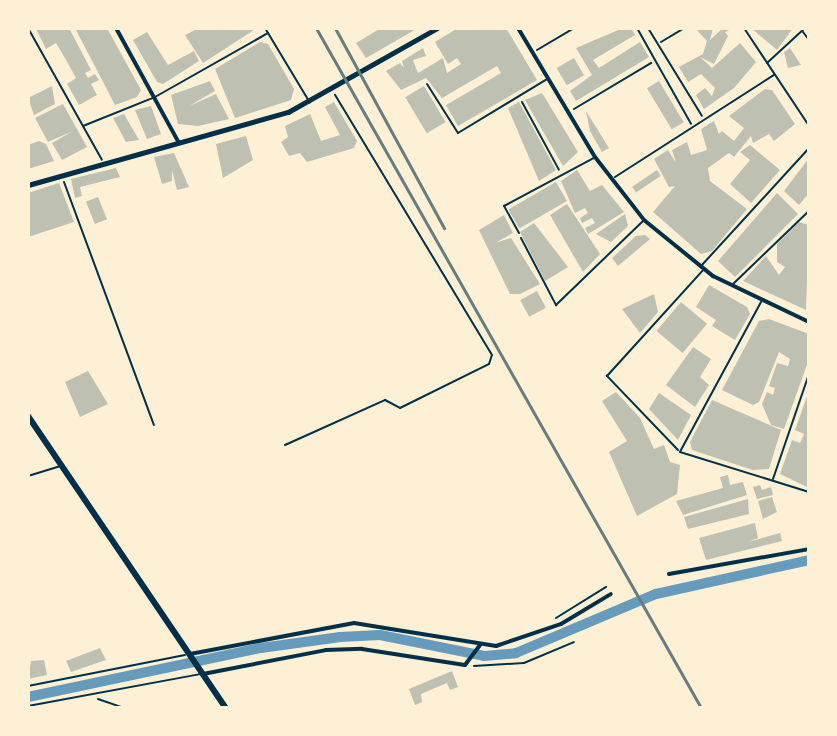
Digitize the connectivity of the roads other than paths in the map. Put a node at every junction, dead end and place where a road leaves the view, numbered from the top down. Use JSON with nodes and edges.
{"nodes":[{"id":1,"x":28,"y":28,"type":"edge"},
{"id":2,"x":116,"y":28,"type":"edge"},
{"id":3,"x":265,"y":28,"type":"edge"},
{"id":4,"x":437,"y":28,"type":"edge"},
{"id":5,"x":518,"y":28,"type":"edge"},
{"id":6,"x":637,"y":28,"type":"edge"},
{"id":7,"x":648,"y":28,"type":"edge"},
{"id":8,"x":744,"y":28,"type":"edge"},
{"id":9,"x":804,"y":30,"type":"edge"},
{"id":10,"x":268,"y":33,"type":"junction"},
{"id":11,"x":809,"y":40,"type":"edge"},
{"id":12,"x":766,"y":64,"type":"junction"},
{"id":13,"x":774,"y":75,"type":"junction"},
{"id":14,"x":548,"y":78,"type":"junction"},
{"id":15,"x":427,"y":84,"type":"dead end"},
{"id":16,"x":155,"y":97,"type":"junction"},
{"id":17,"x":310,"y":103,"type":"junction"},
{"id":18,"x":702,"y":117,"type":"junction"},
{"id":19,"x":692,"y":125,"type":"junction"},
{"id":20,"x":83,"y":126,"type":"junction"},
{"id":21,"x":809,"y":126,"type":"edge"},
{"id":22,"x":179,"y":143,"type":"junction"},
{"id":23,"x":809,"y":148,"type":"edge"},
{"id":24,"x":595,"y":157,"type":"junction"},
{"id":25,"x":102,"y":160,"type":"junction"},
{"id":26,"x":611,"y":180,"type":"junction"},
{"id":27,"x":28,"y":185,"type":"edge"},
{"id":28,"x":809,"y":211,"type":"edge"},
{"id":29,"x":802,"y":218,"type":"junction"},
{"id":30,"x":644,"y":220,"type":"junction"},
{"id":31,"x":809,"y":220,"type":"edge"},
{"id":32,"x":519,"y":233,"type":"dead end"},
{"id":33,"x":521,"y":238,"type":"dead end"},
{"id":34,"x":702,"y":268,"type":"junction"},
{"id":35,"x":731,"y":286,"type":"junction"},
{"id":36,"x":761,"y":302,"type":"junction"},
{"id":37,"x":809,"y":322,"type":"edge"},
{"id":38,"x":809,"y":374,"type":"edge"},
{"id":39,"x":28,"y":416,"type":"edge"},
{"id":40,"x":680,"y":452,"type":"junction"},
{"id":41,"x":61,"y":465,"type":"junction"},
{"id":42,"x":28,"y":476,"type":"edge"},
{"id":43,"x":773,"y":480,"type":"junction"},
{"id":44,"x":809,"y":492,"type":"edge"},
{"id":45,"x":809,"y":550,"type":"edge"},
{"id":46,"x":669,"y":574,"type":"dead end"},
{"id":47,"x":611,"y":594,"type":"dead end"},
{"id":48,"x":480,"y":645,"type":"junction"},
{"id":49,"x":190,"y":654,"type":"junction"},
{"id":50,"x":201,"y":674,"type":"junction"},
{"id":51,"x":28,"y":686,"type":"edge"},
{"id":52,"x":28,"y":706,"type":"edge"},
{"id":53,"x":226,"y":708,"type":"edge"}],
"edges":[{"from":1,"to":20,"type":"lane"},
{"from":2,"to":16,"type":"street"},
{"from":3,"to":10,"type":"lane"},
{"from":4,"to":17,"type":"street"},
{"from":5,"to":14,"type":"street"},
{"from":6,"to":19,"type":"lane"},
{"from":7,"to":18,"type":"lane"},
{"from":8,"to":12,"type":"lane"},
{"from":9,"to":11,"type":"lane"},
{"from":9,"to":12,"type":"lane"},
{"from":10,"to":16,"type":"lane"},
{"from":10,"to":17,"type":"lane"},
{"from":12,"to":13,"type":"lane"},
{"from":13,"to":18,"type":"lane"},
{"from":13,"to":21,"type":"lane"},
{"from":14,"to":15,"type":"lane"},
{"from":14,"to":24,"type":"street"},
{"from":16,"to":20,"type":"lane"},
{"from":16,"to":22,"type":"street"},
{"from":17,"to":22,"type":"street"},
{"from":18,"to":19,"type":"lane"},
{"from":19,"to":26,"type":"lane"},
{"from":20,"to":25,"type":"lane"},
{"from":22,"to":25,"type":"street"},
{"from":23,"to":34,"type":"lane"},
{"from":24,"to":26,"type":"street"},
{"from":24,"to":32,"type":"lane"},
{"from":25,"to":27,"type":"street"},
{"from":26,"to":30,"type":"street"},
{"from":28,"to":29,"type":"lane"},
{"from":29,"to":31,"type":"lane"},
{"from":29,"to":35,"type":"lane"},
{"from":30,"to":33,"type":"lane"},
{"from":30,"to":34,"type":"street"},
{"from":34,"to":35,"type":"street"},
{"from":34,"to":40,"type":"lane"},
{"from":35,"to":36,"type":"street"},
{"from":36,"to":37,"type":"street"},
{"from":36,"to":40,"type":"lane"},
{"from":38,"to":43,"type":"lane"},
{"from":39,"to":41,"type":"main road"},
{"from":40,"to":43,"type":"lane"},
{"from":41,"to":42,"type":"lane"},
{"from":41,"to":49,"type":"main road"},
{"from":43,"to":44,"type":"lane"},
{"from":45,"to":46,"type":"street"},
{"from":47,"to":48,"type":"street"},
{"from":48,"to":49,"type":"street"},
{"from":48,"to":50,"type":"street"},
{"from":49,"to":50,"type":"main road"},
{"from":49,"to":51,"type":"lane"},
{"from":50,"to":52,"type":"lane"},
{"from":50,"to":53,"type":"main road"}]}
